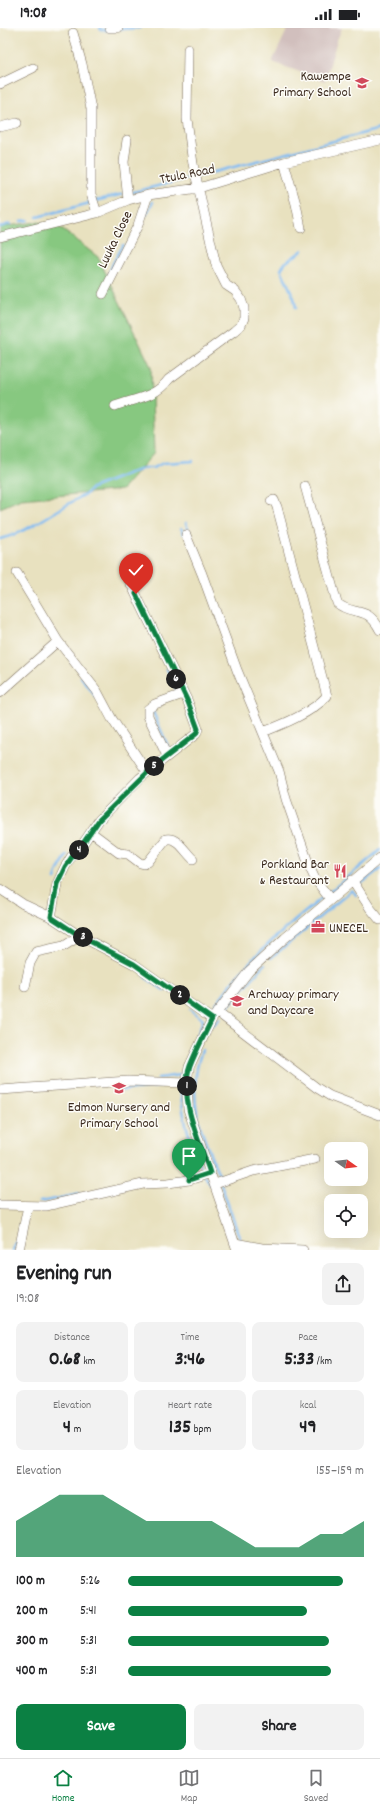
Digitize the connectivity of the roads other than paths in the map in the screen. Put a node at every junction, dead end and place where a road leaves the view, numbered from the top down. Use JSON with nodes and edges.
{"nodes":[{"id":1,"x":110,"y":28,"type":"edge"},
{"id":2,"x":118,"y":28,"type":"edge"},
{"id":3,"x":73,"y":33,"type":"dead end"},
{"id":4,"x":188,"y":49,"type":"dead end"},
{"id":5,"x":33,"y":68,"type":"dead end"},
{"id":6,"x":0,"y":84,"type":"edge"},
{"id":7,"x":17,"y":123,"type":"dead end"},
{"id":8,"x":0,"y":127,"type":"edge"},
{"id":9,"x":127,"y":140,"type":"dead end"},
{"id":10,"x":380,"y":140,"type":"edge"},
{"id":11,"x":284,"y":162,"type":"junction"},
{"id":12,"x":199,"y":188,"type":"junction"},
{"id":13,"x":148,"y":195,"type":"junction"},
{"id":14,"x":128,"y":200,"type":"junction"},
{"id":15,"x":97,"y":214,"type":"junction"},
{"id":16,"x":301,"y":228,"type":"dead end"},
{"id":17,"x":0,"y":237,"type":"edge"},
{"id":18,"x":103,"y":294,"type":"dead end"},
{"id":19,"x":115,"y":406,"type":"dead end"},
{"id":20,"x":305,"y":486,"type":"dead end"},
{"id":21,"x":271,"y":501,"type":"dead end"},
{"id":22,"x":186,"y":535,"type":"dead end"},
{"id":23,"x":17,"y":573,"type":"dead end"},
{"id":24,"x":128,"y":578,"type":"dead end"},
{"id":25,"x":380,"y":630,"type":"edge"},
{"id":26,"x":58,"y":641,"type":"junction"},
{"id":27,"x":0,"y":693,"type":"edge"},
{"id":28,"x":183,"y":694,"type":"junction"},
{"id":29,"x":263,"y":732,"type":"junction"},
{"id":30,"x":167,"y":756,"type":"junction"},
{"id":31,"x":147,"y":772,"type":"junction"},
{"id":32,"x":92,"y":833,"type":"junction"},
{"id":33,"x":193,"y":858,"type":"dead end"},
{"id":34,"x":380,"y":858,"type":"edge"},
{"id":35,"x":352,"y":880,"type":"junction"},
{"id":36,"x":0,"y":889,"type":"edge"},
{"id":37,"x":330,"y":900,"type":"junction"},
{"id":38,"x":51,"y":917,"type":"junction"},
{"id":39,"x":380,"y":920,"type":"edge"},
{"id":40,"x":80,"y":936,"type":"junction"},
{"id":41,"x":25,"y":987,"type":"dead end"},
{"id":42,"x":214,"y":1015,"type":"junction"},
{"id":43,"x":187,"y":1083,"type":"junction"},
{"id":44,"x":0,"y":1090,"type":"edge"},
{"id":45,"x":380,"y":1115,"type":"edge"},
{"id":46,"x":315,"y":1159,"type":"dead end"},
{"id":47,"x":210,"y":1173,"type":"junction"},
{"id":48,"x":215,"y":1184,"type":"junction"},
{"id":49,"x":0,"y":1205,"type":"edge"},
{"id":50,"x":28,"y":1206,"type":"junction"},
{"id":51,"x":236,"y":1247,"type":"edge"},
{"id":52,"x":19,"y":1250,"type":"edge"},
{"id":53,"x":303,"y":1250,"type":"edge"}],
"edges":[{"from":1,"to":2,"type":"street"},
{"from":3,"to":15,"type":"street"},
{"from":4,"to":12,"type":"street"},
{"from":5,"to":6,"type":"street"},
{"from":7,"to":8,"type":"street"},
{"from":9,"to":14,"type":"street"},
{"from":10,"to":11,"type":"street","name":"Ttula Road"},
{"from":11,"to":12,"type":"street","name":"Ttula Road"},
{"from":11,"to":16,"type":"street"},
{"from":12,"to":13,"type":"street","name":"Ttula Road"},
{"from":12,"to":19,"type":"street"},
{"from":13,"to":14,"type":"street","name":"Ttula Road"},
{"from":13,"to":18,"type":"street","name":"Luuka Close"},
{"from":14,"to":15,"type":"street","name":"Ttula Road"},
{"from":15,"to":17,"type":"street","name":"Ttula Road"},
{"from":20,"to":25,"type":"street"},
{"from":21,"to":29,"type":"street"},
{"from":22,"to":29,"type":"street"},
{"from":23,"to":26,"type":"street"},
{"from":24,"to":28,"type":"street"},
{"from":26,"to":27,"type":"street"},
{"from":26,"to":31,"type":"street"},
{"from":28,"to":30,"type":"street"},
{"from":28,"to":30,"type":"street"},
{"from":29,"to":37,"type":"street"},
{"from":30,"to":31,"type":"street"},
{"from":31,"to":32,"type":"street"},
{"from":32,"to":33,"type":"street"},
{"from":32,"to":38,"type":"street"},
{"from":34,"to":35,"type":"street"},
{"from":35,"to":37,"type":"street"},
{"from":35,"to":39,"type":"street"},
{"from":36,"to":38,"type":"street"},
{"from":37,"to":42,"type":"street"},
{"from":38,"to":40,"type":"street"},
{"from":40,"to":41,"type":"street"},
{"from":40,"to":42,"type":"street"},
{"from":42,"to":43,"type":"street"},
{"from":42,"to":45,"type":"street"},
{"from":43,"to":44,"type":"street"},
{"from":43,"to":47,"type":"street"},
{"from":46,"to":48,"type":"street"},
{"from":47,"to":48,"type":"street"},
{"from":47,"to":50,"type":"street"},
{"from":48,"to":51,"type":"street"},
{"from":49,"to":50,"type":"street"},
{"from":50,"to":52,"type":"street"},
{"from":51,"to":53,"type":"street"}]}
